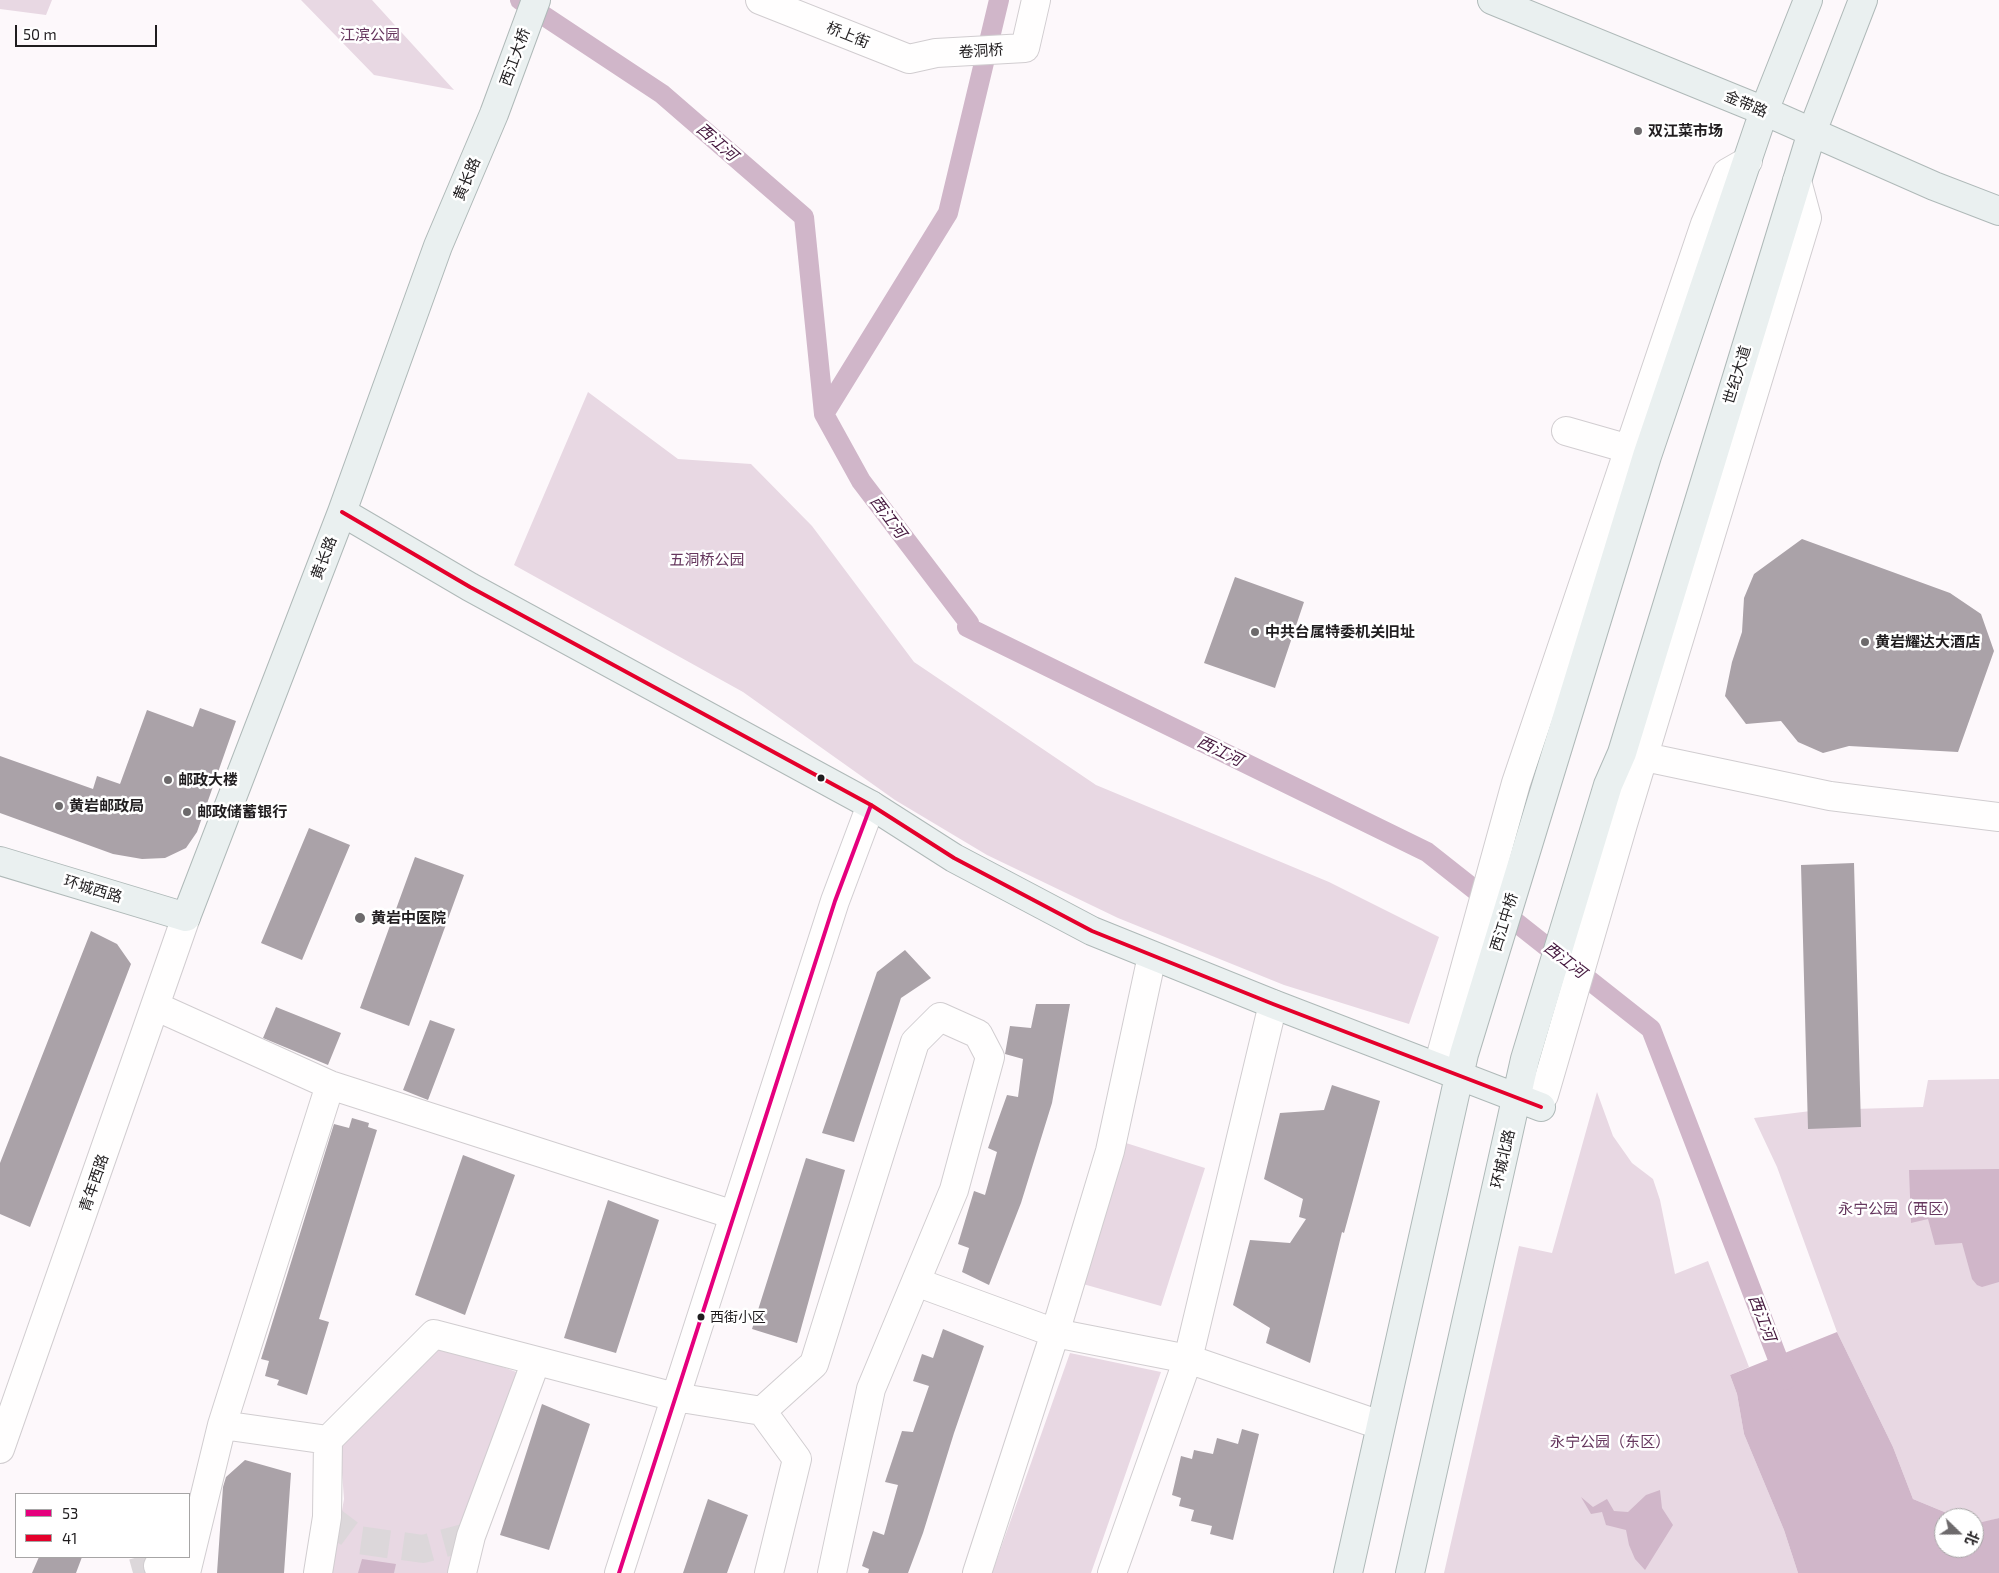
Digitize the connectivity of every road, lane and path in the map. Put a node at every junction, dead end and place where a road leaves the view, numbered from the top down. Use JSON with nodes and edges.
{"nodes":[{"id":1,"x":536,"y":0,"type":"edge"},
{"id":2,"x":760,"y":0,"type":"edge"},
{"id":3,"x":1036,"y":0,"type":"edge"},
{"id":4,"x":1492,"y":0,"type":"edge"},
{"id":5,"x":1808,"y":0,"type":"edge"},
{"id":6,"x":1863,"y":0,"type":"edge"},
{"id":7,"x":1533,"y":8,"type":"edge"},
{"id":8,"x":936,"y":53,"type":"joint"},
{"id":9,"x":1764,"y":111,"type":"junction"},
{"id":10,"x":494,"y":114,"type":"joint"},
{"id":11,"x":1812,"y":132,"type":"junction"},
{"id":12,"x":1748,"y":161,"type":"junction"},
{"id":13,"x":1999,"y":211,"type":"edge"},
{"id":14,"x":1566,"y":431,"type":"dead end"},
{"id":15,"x":1630,"y":449,"type":"junction"},
{"id":16,"x":342,"y":512,"type":"junction"},
{"id":17,"x":1633,"y":755,"type":"junction"},
{"id":18,"x":871,"y":804,"type":"junction"},
{"id":19,"x":1999,"y":816,"type":"edge"},
{"id":20,"x":0,"y":861,"type":"edge"},
{"id":21,"x":186,"y":917,"type":"junction"},
{"id":22,"x":1152,"y":956,"type":"junction"},
{"id":23,"x":1273,"y":1004,"type":"junction"},
{"id":24,"x":155,"y":1006,"type":"junction"},
{"id":25,"x":1448,"y":1070,"type":"junction"},
{"id":26,"x":330,"y":1086,"type":"junction"},
{"id":27,"x":1534,"y":1099,"type":"junction"},
{"id":28,"x":734,"y":1215,"type":"junction"},
{"id":29,"x":916,"y":1282,"type":"junction"},
{"id":30,"x":1055,"y":1333,"type":"junction"},
{"id":31,"x":1188,"y":1359,"type":"junction"},
{"id":32,"x":536,"y":1360,"type":"junction"},
{"id":33,"x":675,"y":1397,"type":"junction"},
{"id":34,"x":762,"y":1410,"type":"junction"},
{"id":35,"x":1380,"y":1425,"type":"junction"},
{"id":36,"x":222,"y":1426,"type":"junction"},
{"id":37,"x":328,"y":1440,"type":"junction"},
{"id":38,"x":0,"y":1449,"type":"edge"},
{"id":39,"x":190,"y":1525,"type":"edge"},
{"id":40,"x":179,"y":1558,"type":"edge"},
{"id":41,"x":175,"y":1571,"type":"edge"},
{"id":42,"x":318,"y":1573,"type":"edge"},
{"id":43,"x":462,"y":1573,"type":"edge"},
{"id":44,"x":619,"y":1573,"type":"edge"},
{"id":45,"x":769,"y":1573,"type":"edge"},
{"id":46,"x":832,"y":1573,"type":"edge"},
{"id":47,"x":977,"y":1573,"type":"edge"},
{"id":48,"x":1112,"y":1573,"type":"edge"},
{"id":49,"x":1348,"y":1573,"type":"edge"},
{"id":50,"x":1410,"y":1573,"type":"edge"}],
"edges":[{"from":1,"to":10,"type":"main road","name":"西江大桥"},
{"from":2,"to":8,"type":"street","name":"桥上街"},
{"from":3,"to":8,"type":"street","name":"卷洞桥"},
{"from":4,"to":7,"type":"main road","name":"金带路"},
{"from":5,"to":9,"type":"main road"},
{"from":6,"to":11,"type":"main road","name":"世纪大道"},
{"from":7,"to":9,"type":"main road","name":"金带路"},
{"from":9,"to":11,"type":"main road","name":"金带路"},
{"from":9,"to":12,"type":"main road"},
{"from":10,"to":16,"type":"main road","name":"黄长路"},
{"from":11,"to":13,"type":"main road","name":"金带路"},
{"from":11,"to":17,"type":"main road","name":"世纪大道"},
{"from":12,"to":15,"type":"street"},
{"from":12,"to":25,"type":"main road","name":"西江中桥"},
{"from":14,"to":15,"type":"street"},
{"from":15,"to":25,"type":"street"},
{"from":16,"to":18,"type":"main road"},
{"from":16,"to":21,"type":"main road","name":"黄长路"},
{"from":17,"to":19,"type":"street"},
{"from":17,"to":27,"type":"street"},
{"from":17,"to":27,"type":"main road","name":"环城北路"},
{"from":18,"to":22,"type":"main road"},
{"from":18,"to":28,"type":"street"},
{"from":20,"to":21,"type":"main road","name":"环城西路"},
{"from":21,"to":24,"type":"street","name":"青年西路"},
{"from":22,"to":23,"type":"main road"},
{"from":22,"to":30,"type":"street"},
{"from":23,"to":25,"type":"main road"},
{"from":23,"to":31,"type":"street"},
{"from":24,"to":26,"type":"street"},
{"from":24,"to":38,"type":"street","name":"青年西路"},
{"from":25,"to":27,"type":"main road"},
{"from":25,"to":35,"type":"main road"},
{"from":26,"to":28,"type":"street"},
{"from":26,"to":36,"type":"street"},
{"from":27,"to":50,"type":"main road","name":"环城北路"},
{"from":28,"to":33,"type":"street"},
{"from":29,"to":30,"type":"street"},
{"from":29,"to":34,"type":"street"},
{"from":29,"to":46,"type":"street"},
{"from":30,"to":31,"type":"street"},
{"from":30,"to":47,"type":"street"},
{"from":31,"to":35,"type":"street"},
{"from":31,"to":48,"type":"street"},
{"from":32,"to":33,"type":"street"},
{"from":32,"to":37,"type":"street"},
{"from":32,"to":43,"type":"street"},
{"from":33,"to":34,"type":"street"},
{"from":33,"to":44,"type":"street"},
{"from":34,"to":45,"type":"street"},
{"from":35,"to":49,"type":"main road"},
{"from":36,"to":37,"type":"street"},
{"from":36,"to":39,"type":"street"},
{"from":37,"to":42,"type":"street"},
{"from":40,"to":41,"type":"street"}]}
